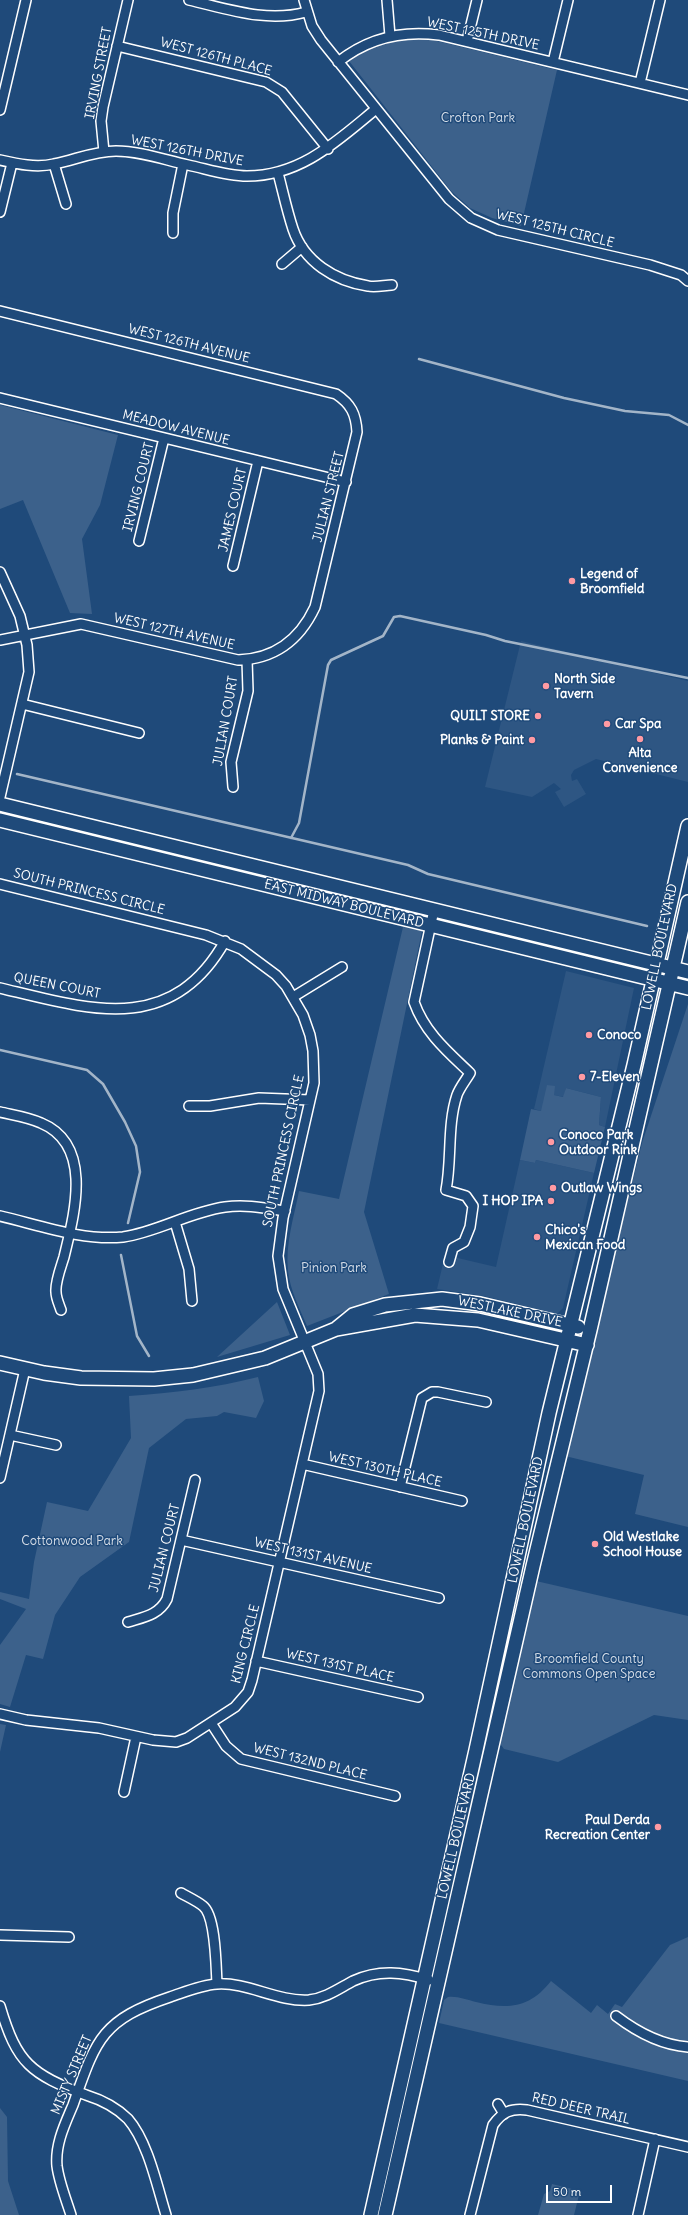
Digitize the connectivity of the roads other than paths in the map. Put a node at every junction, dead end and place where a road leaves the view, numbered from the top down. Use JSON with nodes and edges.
{"nodes":[{"id":1,"x":26,"y":0,"type":"edge"},
{"id":2,"x":128,"y":0,"type":"edge"},
{"id":3,"x":190,"y":0,"type":"edge"},
{"id":4,"x":304,"y":0,"type":"edge"},
{"id":5,"x":387,"y":0,"type":"edge"},
{"id":6,"x":477,"y":0,"type":"edge"},
{"id":7,"x":568,"y":0,"type":"edge"},
{"id":8,"x":660,"y":0,"type":"edge"},
{"id":9,"x":306,"y":12,"type":"junction"},
{"id":10,"x":390,"y":36,"type":"junction"},
{"id":11,"x":467,"y":41,"type":"junction"},
{"id":12,"x":117,"y":46,"type":"junction"},
{"id":13,"x":338,"y":62,"type":"junction"},
{"id":14,"x":553,"y":62,"type":"junction"},
{"id":15,"x":640,"y":83,"type":"junction"},
{"id":16,"x":688,"y":95,"type":"edge"},
{"id":17,"x":376,"y":109,"type":"junction"},
{"id":18,"x":0,"y":110,"type":"edge"},
{"id":19,"x":328,"y":149,"type":"junction"},
{"id":20,"x":104,"y":152,"type":"junction"},
{"id":21,"x":0,"y":160,"type":"edge"},
{"id":22,"x":12,"y":163,"type":"junction"},
{"id":23,"x":54,"y":164,"type":"junction"},
{"id":24,"x":183,"y":164,"type":"junction"},
{"id":25,"x":278,"y":173,"type":"junction"},
{"id":26,"x":66,"y":204,"type":"dead end"},
{"id":27,"x":0,"y":212,"type":"edge"},
{"id":28,"x":173,"y":233,"type":"dead end"},
{"id":29,"x":302,"y":247,"type":"junction"},
{"id":30,"x":282,"y":264,"type":"dead end"},
{"id":31,"x":686,"y":276,"type":"edge"},
{"id":32,"x":392,"y":285,"type":"dead end"},
{"id":33,"x":0,"y":311,"type":"edge"},
{"id":34,"x":0,"y":398,"type":"edge"},
{"id":35,"x":357,"y":423,"type":"joint"},
{"id":36,"x":164,"y":438,"type":"junction"},
{"id":37,"x":258,"y":461,"type":"junction"},
{"id":38,"x":346,"y":482,"type":"junction"},
{"id":39,"x":139,"y":541,"type":"dead end"},
{"id":40,"x":233,"y":566,"type":"dead end"},
{"id":41,"x":0,"y":572,"type":"edge"},
{"id":42,"x":323,"y":576,"type":"joint"},
{"id":43,"x":24,"y":635,"type":"junction"},
{"id":44,"x":0,"y":640,"type":"edge"},
{"id":45,"x":247,"y":660,"type":"junction"},
{"id":46,"x":22,"y":704,"type":"junction"},
{"id":47,"x":139,"y":733,"type":"dead end"},
{"id":48,"x":233,"y":787,"type":"dead end"},
{"id":49,"x":0,"y":797,"type":"edge"},
{"id":50,"x":0,"y":804,"type":"edge"},
{"id":51,"x":0,"y":820,"type":"edge"},
{"id":52,"x":688,"y":826,"type":"edge"},
{"id":53,"x":0,"y":884,"type":"edge"},
{"id":54,"x":688,"y":902,"type":"edge"},
{"id":55,"x":434,"y":910,"type":"junction"},
{"id":56,"x":431,"y":926,"type":"junction"},
{"id":57,"x":225,"y":941,"type":"junction"},
{"id":58,"x":656,"y":964,"type":"junction"},
{"id":59,"x":342,"y":967,"type":"dead end"},
{"id":60,"x":672,"y":968,"type":"junction"},
{"id":61,"x":688,"y":972,"type":"edge"},
{"id":62,"x":653,"y":980,"type":"junction"},
{"id":63,"x":669,"y":984,"type":"junction"},
{"id":64,"x":0,"y":988,"type":"edge"},
{"id":65,"x":688,"y":988,"type":"edge"},
{"id":66,"x":293,"y":997,"type":"junction"},
{"id":67,"x":310,"y":1100,"type":"junction"},
{"id":68,"x":189,"y":1106,"type":"dead end"},
{"id":69,"x":0,"y":1112,"type":"edge"},
{"id":70,"x":285,"y":1211,"type":"junction"},
{"id":71,"x":0,"y":1216,"type":"edge"},
{"id":72,"x":175,"y":1222,"type":"junction"},
{"id":73,"x":70,"y":1233,"type":"junction"},
{"id":74,"x":593,"y":1234,"type":"junction"},
{"id":75,"x":449,"y":1262,"type":"dead end"},
{"id":76,"x":598,"y":1294,"type":"junction"},
{"id":77,"x":192,"y":1301,"type":"dead end"},
{"id":78,"x":61,"y":1310,"type":"dead end"},
{"id":79,"x":571,"y":1325,"type":"junction"},
{"id":80,"x":336,"y":1329,"type":"junction"},
{"id":81,"x":590,"y":1330,"type":"junction"},
{"id":82,"x":568,"y":1340,"type":"junction"},
{"id":83,"x":304,"y":1343,"type":"junction"},
{"id":84,"x":586,"y":1345,"type":"junction"},
{"id":85,"x":0,"y":1364,"type":"edge"},
{"id":86,"x":25,"y":1370,"type":"junction"},
{"id":87,"x":486,"y":1402,"type":"dead end"},
{"id":88,"x":10,"y":1435,"type":"junction"},
{"id":89,"x":56,"y":1445,"type":"dead end"},
{"id":90,"x":302,"y":1464,"type":"junction"},
{"id":91,"x":0,"y":1478,"type":"edge"},
{"id":92,"x":195,"y":1480,"type":"dead end"},
{"id":93,"x":400,"y":1487,"type":"junction"},
{"id":94,"x":462,"y":1501,"type":"dead end"},
{"id":95,"x":181,"y":1540,"type":"junction"},
{"id":96,"x":280,"y":1562,"type":"junction"},
{"id":97,"x":439,"y":1598,"type":"dead end"},
{"id":98,"x":128,"y":1622,"type":"dead end"},
{"id":99,"x":256,"y":1661,"type":"junction"},
{"id":100,"x":491,"y":1684,"type":"junction"},
{"id":101,"x":418,"y":1697,"type":"dead end"},
{"id":102,"x":0,"y":1714,"type":"edge"},
{"id":103,"x":211,"y":1723,"type":"junction"},
{"id":104,"x":136,"y":1736,"type":"junction"},
{"id":105,"x":491,"y":1752,"type":"junction"},
{"id":106,"x":124,"y":1792,"type":"dead end"},
{"id":107,"x":395,"y":1796,"type":"dead end"},
{"id":108,"x":181,"y":1893,"type":"dead end"},
{"id":109,"x":0,"y":1936,"type":"edge"},
{"id":110,"x":69,"y":1937,"type":"dead end"},
{"id":111,"x":431,"y":1981,"type":"junction"},
{"id":112,"x":217,"y":1984,"type":"junction"},
{"id":113,"x":0,"y":2006,"type":"edge"},
{"id":114,"x":616,"y":2016,"type":"dead end"},
{"id":115,"x":688,"y":2047,"type":"edge"},
{"id":116,"x":77,"y":2091,"type":"junction"},
{"id":117,"x":498,"y":2104,"type":"dead end"},
{"id":118,"x":504,"y":2114,"type":"junction"},
{"id":119,"x":655,"y":2140,"type":"junction"},
{"id":120,"x":688,"y":2147,"type":"edge"},
{"id":121,"x":71,"y":2215,"type":"edge"},
{"id":122,"x":166,"y":2215,"type":"edge"},
{"id":123,"x":371,"y":2215,"type":"edge"},
{"id":124,"x":385,"y":2215,"type":"edge"},
{"id":125,"x":470,"y":2215,"type":"edge"},
{"id":126,"x":638,"y":2215,"type":"edge"}],
"edges":[{"from":1,"to":18,"type":"street"},
{"from":2,"to":12,"type":"street","name":"IRVING STREET"},
{"from":3,"to":9,"type":"street"},
{"from":4,"to":9,"type":"street"},
{"from":5,"to":10,"type":"street"},
{"from":6,"to":11,"type":"street"},
{"from":7,"to":14,"type":"street"},
{"from":8,"to":15,"type":"street"},
{"from":9,"to":13,"type":"street"},
{"from":10,"to":11,"type":"street","name":"WEST 125TH DRIVE"},
{"from":10,"to":13,"type":"street","name":"WEST 125TH DRIVE"},
{"from":11,"to":14,"type":"street","name":"WEST 125TH DRIVE"},
{"from":12,"to":19,"type":"street","name":"WEST 126TH PLACE"},
{"from":12,"to":20,"type":"street","name":"IRVING STREET"},
{"from":13,"to":17,"type":"street"},
{"from":14,"to":15,"type":"street","name":"WEST 125TH DRIVE"},
{"from":15,"to":16,"type":"street","name":"WEST 125TH DRIVE"},
{"from":17,"to":19,"type":"street","name":"WEST 126TH DRIVE"},
{"from":17,"to":31,"type":"street","name":"WEST 125TH CIRCLE"},
{"from":19,"to":25,"type":"street","name":"WEST 126TH DRIVE"},
{"from":20,"to":23,"type":"street","name":"WEST 126TH DRIVE"},
{"from":20,"to":24,"type":"street","name":"WEST 126TH DRIVE"},
{"from":21,"to":22,"type":"street","name":"WEST 126TH DRIVE"},
{"from":22,"to":23,"type":"street","name":"WEST 126TH DRIVE"},
{"from":22,"to":27,"type":"street"},
{"from":23,"to":26,"type":"street"},
{"from":24,"to":25,"type":"street","name":"WEST 126TH DRIVE"},
{"from":24,"to":28,"type":"street"},
{"from":25,"to":29,"type":"street"},
{"from":29,"to":30,"type":"street"},
{"from":29,"to":32,"type":"street"},
{"from":33,"to":35,"type":"street","name":"WEST 126TH AVENUE"},
{"from":34,"to":36,"type":"street","name":"MEADOW AVENUE"},
{"from":35,"to":38,"type":"street","name":"JULIAN STREET"},
{"from":36,"to":37,"type":"street","name":"MEADOW AVENUE"},
{"from":36,"to":39,"type":"street","name":"IRVING COURT"},
{"from":37,"to":38,"type":"street","name":"MEADOW AVENUE"},
{"from":37,"to":40,"type":"street","name":"JAMES COURT"},
{"from":38,"to":42,"type":"street","name":"JULIAN STREET"},
{"from":41,"to":43,"type":"street"},
{"from":42,"to":45,"type":"street","name":"WEST 127TH AVENUE"},
{"from":43,"to":44,"type":"street","name":"WEST 127TH AVENUE"},
{"from":43,"to":45,"type":"street","name":"WEST 127TH AVENUE"},
{"from":43,"to":46,"type":"street"},
{"from":45,"to":48,"type":"street","name":"JULIAN COURT"},
{"from":46,"to":47,"type":"street"},
{"from":46,"to":49,"type":"street"},
{"from":50,"to":55,"type":"main road","name":"EAST MIDWAY BOULEVARD"},
{"from":51,"to":56,"type":"main road","name":"EAST MIDWAY BOULEVARD"},
{"from":52,"to":58,"type":"main road","name":"LOWELL BOULEVARD"},
{"from":53,"to":57,"type":"street","name":"SOUTH PRINCESS CIRCLE"},
{"from":54,"to":60,"type":"main road","name":"LOWELL BOULEVARD"},
{"from":55,"to":56,"type":"street"},
{"from":55,"to":58,"type":"main road","name":"EAST MIDWAY BOULEVARD"},
{"from":56,"to":62,"type":"main road","name":"EAST MIDWAY BOULEVARD"},
{"from":56,"to":75,"type":"street"},
{"from":57,"to":64,"type":"street","name":"QUEEN COURT"},
{"from":57,"to":66,"type":"street","name":"SOUTH PRINCESS CIRCLE"},
{"from":58,"to":60,"type":"main road","name":"EAST MIDWAY BOULEVARD"},
{"from":58,"to":62,"type":"main road","name":"LOWELL BOULEVARD"},
{"from":59,"to":66,"type":"street"},
{"from":60,"to":61,"type":"main road","name":"EAST MIDWAY BOULEVARD"},
{"from":60,"to":63,"type":"main road","name":"LOWELL BOULEVARD"},
{"from":62,"to":63,"type":"main road","name":"EAST MIDWAY BOULEVARD"},
{"from":62,"to":74,"type":"main road","name":"LOWELL BOULEVARD"},
{"from":63,"to":65,"type":"main road","name":"EAST MIDWAY BOULEVARD"},
{"from":63,"to":76,"type":"main road","name":"LOWELL BOULEVARD"},
{"from":66,"to":67,"type":"street","name":"SOUTH PRINCESS CIRCLE"},
{"from":67,"to":68,"type":"street"},
{"from":67,"to":70,"type":"street","name":"SOUTH PRINCESS CIRCLE"},
{"from":69,"to":73,"type":"street"},
{"from":70,"to":72,"type":"street"},
{"from":70,"to":83,"type":"street","name":"SOUTH PRINCESS CIRCLE"},
{"from":71,"to":73,"type":"street"},
{"from":72,"to":73,"type":"street"},
{"from":72,"to":77,"type":"street"},
{"from":73,"to":78,"type":"street"},
{"from":74,"to":76,"type":"main road"},
{"from":74,"to":79,"type":"main road","name":"LOWELL BOULEVARD"},
{"from":76,"to":81,"type":"main road","name":"LOWELL BOULEVARD"},
{"from":79,"to":80,"type":"main road","name":"WESTLAKE DRIVE"},
{"from":79,"to":81,"type":"main road","name":"WESTLAKE DRIVE"},
{"from":79,"to":82,"type":"main road","name":"LOWELL BOULEVARD"},
{"from":80,"to":82,"type":"main road","name":"WESTLAKE DRIVE"},
{"from":80,"to":83,"type":"main road","name":"WESTLAKE DRIVE"},
{"from":81,"to":84,"type":"main road","name":"LOWELL BOULEVARD"},
{"from":82,"to":84,"type":"main road","name":"WESTLAKE DRIVE"},
{"from":82,"to":100,"type":"main road","name":"LOWELL BOULEVARD"},
{"from":83,"to":86,"type":"main road","name":"WESTLAKE DRIVE"},
{"from":83,"to":90,"type":"street","name":"KING CIRCLE"},
{"from":84,"to":105,"type":"main road","name":"LOWELL BOULEVARD"},
{"from":85,"to":86,"type":"main road","name":"WESTLAKE DRIVE"},
{"from":86,"to":88,"type":"street"},
{"from":87,"to":93,"type":"street"},
{"from":88,"to":89,"type":"street"},
{"from":88,"to":91,"type":"street"},
{"from":90,"to":93,"type":"street","name":"WEST 130TH PLACE"},
{"from":90,"to":96,"type":"street","name":"KING CIRCLE"},
{"from":92,"to":95,"type":"street","name":"JULIAN COURT"},
{"from":93,"to":94,"type":"street","name":"WEST 130TH PLACE"},
{"from":95,"to":96,"type":"street","name":"WEST 131ST AVENUE"},
{"from":95,"to":98,"type":"street","name":"JULIAN COURT"},
{"from":96,"to":97,"type":"street","name":"WEST 131ST AVENUE"},
{"from":96,"to":99,"type":"street","name":"KING CIRCLE"},
{"from":99,"to":101,"type":"street","name":"WEST 131ST PLACE"},
{"from":99,"to":103,"type":"street","name":"KING CIRCLE"},
{"from":100,"to":105,"type":"main road"},
{"from":100,"to":111,"type":"main road","name":"LOWELL BOULEVARD"},
{"from":102,"to":104,"type":"street","name":"KING CIRCLE"},
{"from":103,"to":104,"type":"street","name":"KING CIRCLE"},
{"from":103,"to":107,"type":"street","name":"WEST 132ND PLACE"},
{"from":104,"to":106,"type":"street"},
{"from":105,"to":111,"type":"main road","name":"LOWELL BOULEVARD"},
{"from":108,"to":112,"type":"street"},
{"from":109,"to":110,"type":"street"},
{"from":111,"to":112,"type":"street","name":"MISTY STREET"},
{"from":111,"to":123,"type":"main road","name":"LOWELL BOULEVARD"},
{"from":111,"to":124,"type":"main road","name":"LOWELL BOULEVARD"},
{"from":112,"to":116,"type":"street","name":"MISTY STREET"},
{"from":113,"to":116,"type":"street"},
{"from":114,"to":115,"type":"street"},
{"from":116,"to":121,"type":"street","name":"MISTY STREET"},
{"from":116,"to":122,"type":"street"},
{"from":117,"to":118,"type":"street"},
{"from":118,"to":119,"type":"street","name":"RED DEER TRAIL"},
{"from":118,"to":125,"type":"street"},
{"from":119,"to":120,"type":"street","name":"RED DEER TRAIL"},
{"from":119,"to":126,"type":"street"}]}
